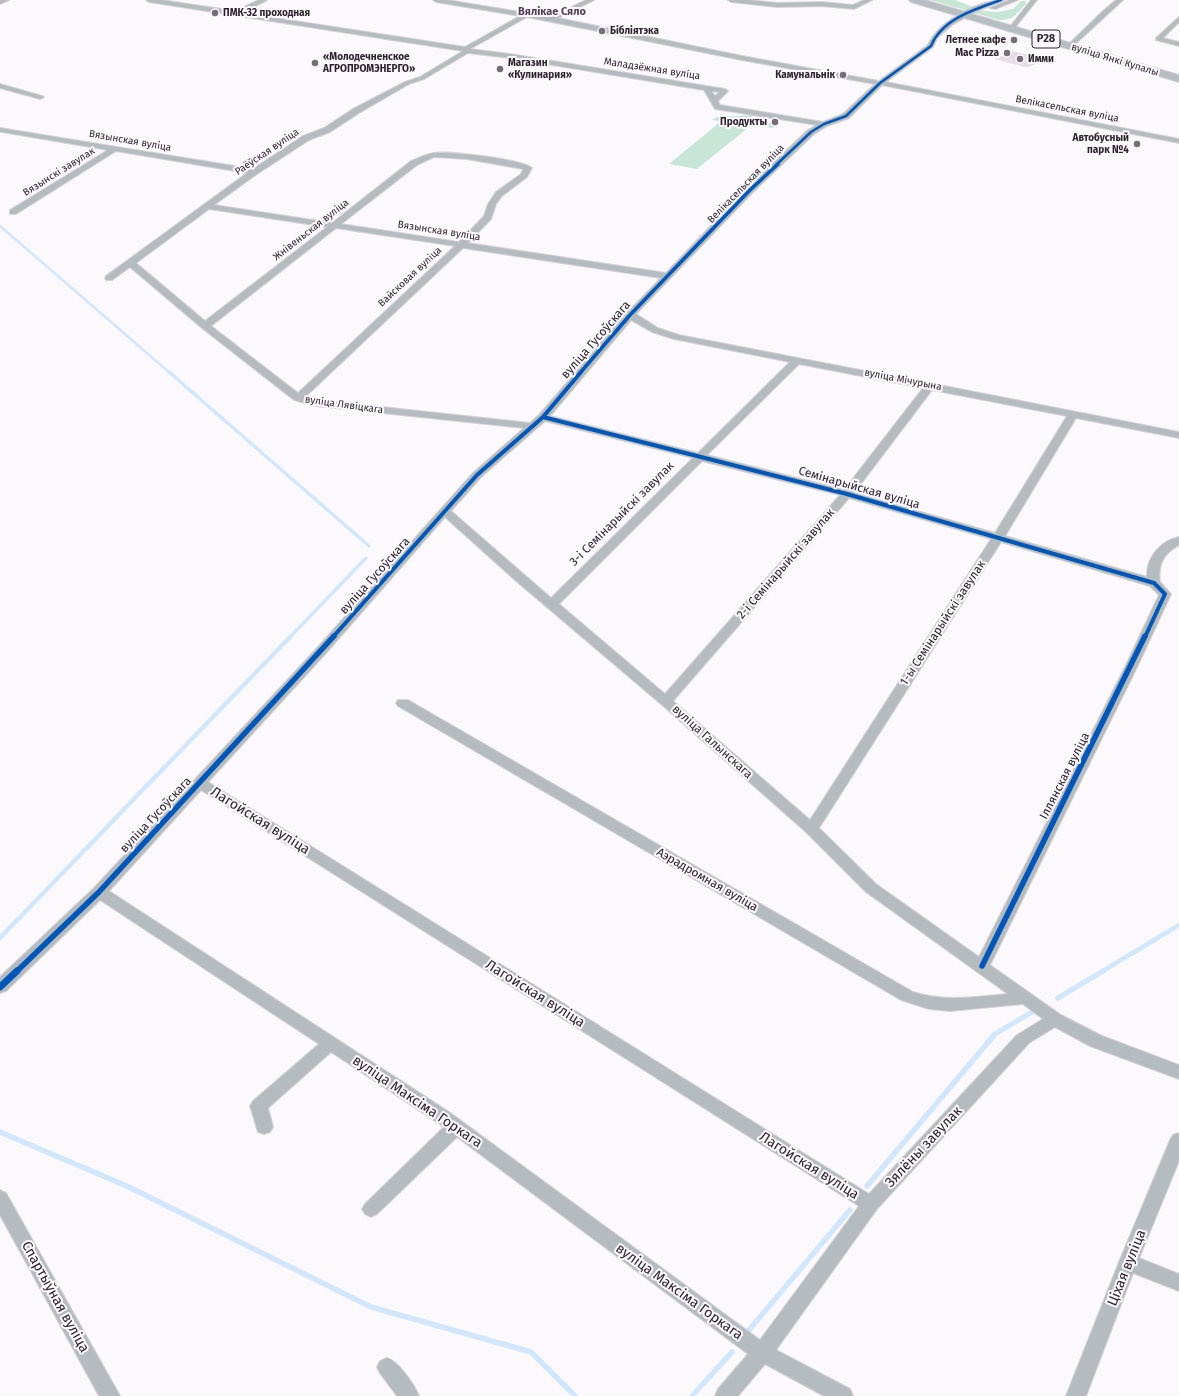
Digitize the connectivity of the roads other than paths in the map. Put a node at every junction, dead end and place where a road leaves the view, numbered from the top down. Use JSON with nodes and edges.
{"nodes":[{"id":1,"x":6,"y":0,"type":"edge"},
{"id":2,"x":149,"y":0,"type":"edge"},
{"id":3,"x":264,"y":0,"type":"edge"},
{"id":4,"x":436,"y":0,"type":"edge"},
{"id":5,"x":591,"y":0,"type":"edge"},
{"id":6,"x":731,"y":0,"type":"edge"},
{"id":7,"x":869,"y":0,"type":"edge"},
{"id":8,"x":914,"y":0,"type":"edge"},
{"id":9,"x":1001,"y":0,"type":"edge"},
{"id":10,"x":1015,"y":0,"type":"edge"},
{"id":11,"x":1034,"y":0,"type":"edge"},
{"id":12,"x":1120,"y":0,"type":"edge"},
{"id":13,"x":0,"y":2,"type":"edge"},
{"id":14,"x":973,"y":11,"type":"junction"},
{"id":15,"x":234,"y":14,"type":"junction"},
{"id":16,"x":526,"y":15,"type":"junction"},
{"id":17,"x":963,"y":15,"type":"junction"},
{"id":18,"x":1179,"y":19,"type":"edge"},
{"id":19,"x":552,"y":20,"type":"junction"},
{"id":20,"x":1011,"y":29,"type":"junction"},
{"id":21,"x":1179,"y":44,"type":"edge"},
{"id":22,"x":1070,"y":46,"type":"junction"},
{"id":23,"x":466,"y":50,"type":"junction"},
{"id":24,"x":1179,"y":79,"type":"edge"},
{"id":25,"x":880,"y":82,"type":"junction"},
{"id":26,"x":0,"y":86,"type":"edge"},
{"id":27,"x":706,"y":88,"type":"junction"},
{"id":28,"x":40,"y":97,"type":"dead end"},
{"id":29,"x":714,"y":101,"type":"junction"},
{"id":30,"x":824,"y":124,"type":"junction"},
{"id":31,"x":2,"y":130,"type":"dead end"},
{"id":32,"x":1179,"y":141,"type":"edge"},
{"id":33,"x":115,"y":149,"type":"junction"},
{"id":34,"x":432,"y":155,"type":"joint"},
{"id":35,"x":254,"y":172,"type":"junction"},
{"id":36,"x":208,"y":206,"type":"junction"},
{"id":37,"x":13,"y":212,"type":"dead end"},
{"id":38,"x":334,"y":226,"type":"junction"},
{"id":39,"x":461,"y":245,"type":"junction"},
{"id":40,"x":130,"y":262,"type":"junction"},
{"id":41,"x":668,"y":276,"type":"junction"},
{"id":42,"x":109,"y":278,"type":"dead end"},
{"id":43,"x":630,"y":315,"type":"junction"},
{"id":44,"x":205,"y":326,"type":"junction"},
{"id":45,"x":797,"y":360,"type":"junction"},
{"id":46,"x":930,"y":385,"type":"junction"},
{"id":47,"x":298,"y":398,"type":"junction"},
{"id":48,"x":1073,"y":415,"type":"junction"},
{"id":49,"x":542,"y":417,"type":"junction"},
{"id":50,"x":533,"y":426,"type":"junction"},
{"id":51,"x":1179,"y":435,"type":"edge"},
{"id":52,"x":699,"y":456,"type":"junction"},
{"id":53,"x":847,"y":494,"type":"junction"},
{"id":54,"x":446,"y":512,"type":"junction"},
{"id":55,"x":998,"y":538,"type":"junction"},
{"id":56,"x":1179,"y":540,"type":"edge"},
{"id":57,"x":1154,"y":583,"type":"junction"},
{"id":58,"x":1165,"y":594,"type":"joint"},
{"id":59,"x":552,"y":604,"type":"junction"},
{"id":60,"x":666,"y":701,"type":"junction"},
{"id":61,"x":403,"y":703,"type":"dead end"},
{"id":62,"x":199,"y":783,"type":"junction"},
{"id":63,"x":811,"y":830,"type":"junction"},
{"id":64,"x":99,"y":892,"type":"junction"},
{"id":65,"x":982,"y":966,"type":"junction"},
{"id":66,"x":0,"y":987,"type":"edge"},
{"id":67,"x":1026,"y":998,"type":"junction"},
{"id":68,"x":1055,"y":1019,"type":"junction"},
{"id":69,"x":330,"y":1044,"type":"junction"},
{"id":70,"x":1179,"y":1072,"type":"edge"},
{"id":71,"x":264,"y":1127,"type":"dead end"},
{"id":72,"x":456,"y":1128,"type":"junction"},
{"id":73,"x":1179,"y":1140,"type":"edge"},
{"id":74,"x":0,"y":1198,"type":"edge"},
{"id":75,"x":871,"y":1204,"type":"junction"},
{"id":76,"x":371,"y":1209,"type":"dead end"},
{"id":77,"x":1128,"y":1262,"type":"junction"},
{"id":78,"x":1179,"y":1283,"type":"edge"},
{"id":79,"x":762,"y":1353,"type":"junction"},
{"id":80,"x":387,"y":1367,"type":"dead end"},
{"id":81,"x":110,"y":1396,"type":"edge"},
{"id":82,"x":410,"y":1396,"type":"edge"},
{"id":83,"x":725,"y":1396,"type":"edge"},
{"id":84,"x":843,"y":1396,"type":"edge"},
{"id":85,"x":1076,"y":1396,"type":"edge"}],
"edges":[{"from":1,"to":13,"type":"street"},
{"from":2,"to":15,"type":"street","name":"Маладзёжная вуліца"},
{"from":3,"to":15,"type":"street"},
{"from":4,"to":16,"type":"street","name":"Велікасельская вуліца"},
{"from":5,"to":19,"type":"street"},
{"from":6,"to":7,"type":"street"},
{"from":8,"to":17,"type":"main road","name":"вуліца Янкі Купалы","number":"Р28"},
{"from":9,"to":14,"type":"street"},
{"from":10,"to":14,"type":"street"},
{"from":11,"to":20,"type":"street"},
{"from":12,"to":22,"type":"street"},
{"from":14,"to":17,"type":"street"},
{"from":15,"to":23,"type":"street","name":"Маладзёжная вуліца"},
{"from":16,"to":19,"type":"street","name":"Велікасельская вуліца"},
{"from":16,"to":23,"type":"street","name":"Раёўская вуліца"},
{"from":17,"to":20,"type":"main road","name":"вуліца Янкі Купалы","number":"Р28"},
{"from":17,"to":25,"type":"street"},
{"from":18,"to":21,"type":"street"},
{"from":19,"to":25,"type":"street","name":"Велікасельская вуліца"},
{"from":20,"to":22,"type":"main road","name":"вуліца Янкі Купалы","number":"Р28"},
{"from":22,"to":24,"type":"main road","name":"вуліца Янкі Купалы","number":"Р28"},
{"from":23,"to":27,"type":"street","name":"Маладзёжная вуліца"},
{"from":23,"to":35,"type":"street","name":"Раёўская вуліца"},
{"from":25,"to":30,"type":"street","name":"Велікасельская вуліца"},
{"from":25,"to":32,"type":"street","name":"Велікасельская вуліца"},
{"from":26,"to":28,"type":"street"},
{"from":27,"to":29,"type":"street","name":"Маладзёжная вуліца"},
{"from":27,"to":29,"type":"street"},
{"from":29,"to":30,"type":"street"},
{"from":30,"to":41,"type":"street","name":"Велікасельская вуліца"},
{"from":31,"to":33,"type":"street","name":"Вязынская вуліца"},
{"from":33,"to":35,"type":"street","name":"Вязынская вуліца"},
{"from":33,"to":37,"type":"street","name":"Вязынскі завулак"},
{"from":34,"to":38,"type":"street","name":"Жнівеньская вуліца"},
{"from":34,"to":39,"type":"street","name":"Вайсковая вуліца"},
{"from":35,"to":36,"type":"street","name":"Раёўская вуліца"},
{"from":36,"to":38,"type":"street","name":"Вязынская вуліца"},
{"from":36,"to":40,"type":"street","name":"Раёўская вуліца"},
{"from":38,"to":39,"type":"street","name":"Вязынская вуліца"},
{"from":38,"to":44,"type":"street","name":"Жнівеньская вуліца"},
{"from":39,"to":41,"type":"street","name":"Вязынская вуліца"},
{"from":39,"to":47,"type":"street","name":"Вайсковая вуліца"},
{"from":40,"to":42,"type":"street","name":"Раёўская вуліца"},
{"from":40,"to":44,"type":"street","name":"вуліца Лявіцкага"},
{"from":41,"to":43,"type":"street","name":"вуліца Гусоўскага"},
{"from":43,"to":45,"type":"street","name":"вуліца Мічурына"},
{"from":43,"to":49,"type":"street","name":"вуліца Гусоўскага"},
{"from":44,"to":47,"type":"street","name":"вуліца Лявіцкага"},
{"from":45,"to":46,"type":"street","name":"вуліца Мічурына"},
{"from":45,"to":52,"type":"street","name":"3-і Семінарыйскі завулак"},
{"from":46,"to":48,"type":"street","name":"вуліца Мічурына"},
{"from":46,"to":53,"type":"street","name":"2-і Семінарыйскі завулак"},
{"from":47,"to":50,"type":"street","name":"вуліца Лявіцкага"},
{"from":48,"to":51,"type":"street","name":"вуліца Мічурына"},
{"from":48,"to":55,"type":"street","name":"1-ы Семінарыйскі завулак"},
{"from":49,"to":50,"type":"street","name":"вуліца Гусоўскага"},
{"from":49,"to":52,"type":"street","name":"Семінарыйская вуліца"},
{"from":50,"to":54,"type":"street","name":"вуліца Гусоўскага"},
{"from":52,"to":53,"type":"street","name":"Семінарыйская вуліца"},
{"from":52,"to":59,"type":"street","name":"3-і Семінарыйскі завулак"},
{"from":53,"to":55,"type":"street","name":"Семінарыйская вуліца"},
{"from":53,"to":60,"type":"street","name":"2-і Семінарыйскі завулак"},
{"from":54,"to":59,"type":"street","name":"вуліца Галынскага"},
{"from":54,"to":62,"type":"street","name":"вуліца Гусоўскага"},
{"from":55,"to":57,"type":"street","name":"Семінарыйская вуліца"},
{"from":55,"to":63,"type":"street","name":"1-ы Семінарыйскі завулак"},
{"from":56,"to":57,"type":"street"},
{"from":57,"to":58,"type":"street","name":"Семінарыйская вуліца"},
{"from":58,"to":65,"type":"street","name":"Іллянская вуліца"},
{"from":59,"to":60,"type":"street","name":"вуліца Галынскага"},
{"from":60,"to":63,"type":"street","name":"вуліца Галынскага"},
{"from":61,"to":67,"type":"street","name":"Аэрадромная вуліца"},
{"from":62,"to":64,"type":"street","name":"вуліца Гусоўскага"},
{"from":62,"to":75,"type":"street","name":"Лагойская вуліца"},
{"from":63,"to":65,"type":"street","name":"вуліца Галынскага"},
{"from":64,"to":66,"type":"street"},
{"from":64,"to":69,"type":"street","name":"вуліца Максіма Горкага"},
{"from":65,"to":67,"type":"street"},
{"from":67,"to":68,"type":"street"},
{"from":68,"to":70,"type":"street"},
{"from":68,"to":75,"type":"street","name":"Зялёны завулак"},
{"from":69,"to":71,"type":"street"},
{"from":69,"to":72,"type":"street","name":"вуліца Максіма Горкага"},
{"from":72,"to":76,"type":"street"},
{"from":72,"to":79,"type":"street","name":"вуліца Максіма Горкага"},
{"from":73,"to":77,"type":"street","name":"Ціхая вуліца"},
{"from":74,"to":81,"type":"street","name":"Спартыўная вуліца"},
{"from":75,"to":79,"type":"street","name":"Зялёны завулак"},
{"from":77,"to":78,"type":"street"},
{"from":77,"to":85,"type":"street","name":"Ціхая вуліца"},
{"from":79,"to":83,"type":"street","name":"Зялёны завулак"},
{"from":79,"to":84,"type":"street","name":"вуліца Максіма Горкага"},
{"from":80,"to":82,"type":"street"}]}
